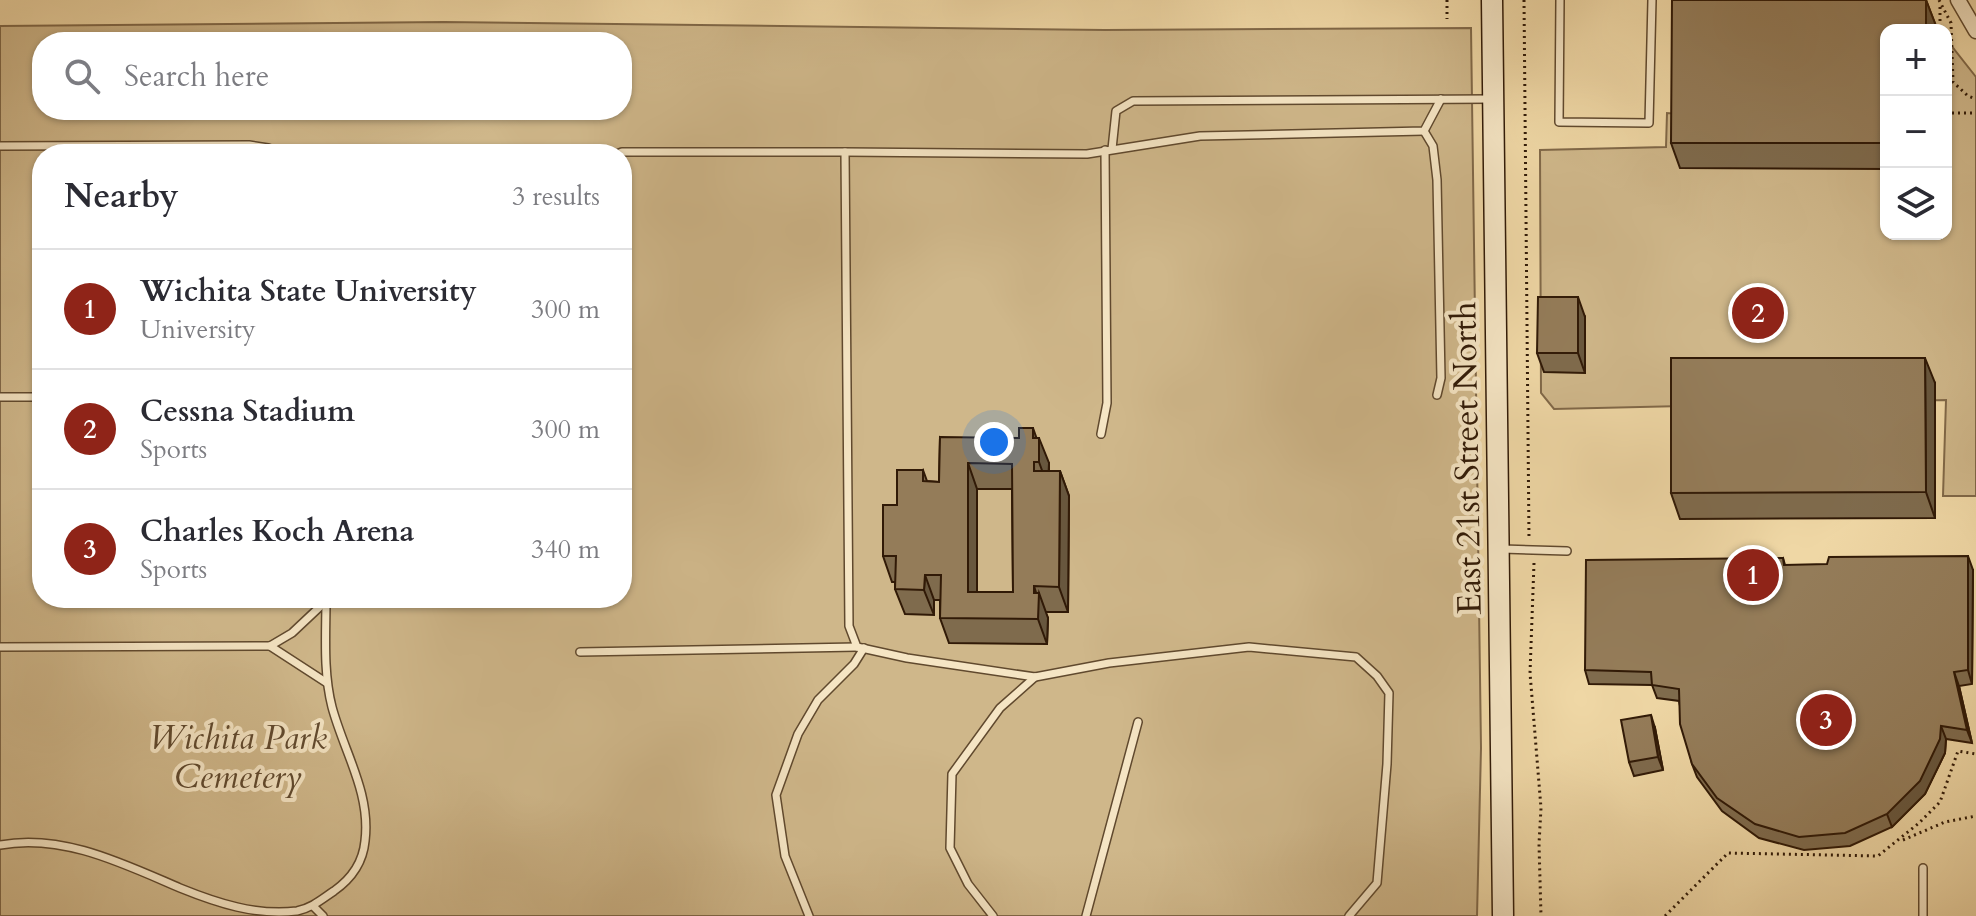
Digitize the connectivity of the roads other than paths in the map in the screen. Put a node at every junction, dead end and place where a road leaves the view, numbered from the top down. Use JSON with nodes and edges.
{"nodes":[{"id":1,"x":1492,"y":0,"type":"edge"},
{"id":2,"x":1560,"y":0,"type":"edge"},
{"id":3,"x":1652,"y":0,"type":"edge"},
{"id":4,"x":1958,"y":0,"type":"edge"},
{"id":5,"x":1976,"y":31,"type":"edge"},
{"id":6,"x":1441,"y":99,"type":"junction"},
{"id":7,"x":1494,"y":99,"type":"junction"},
{"id":8,"x":1424,"y":131,"type":"junction"},
{"id":9,"x":0,"y":146,"type":"edge"},
{"id":10,"x":32,"y":146,"type":"edge"},
{"id":11,"x":1109,"y":149,"type":"junction"},
{"id":12,"x":632,"y":152,"type":"edge"},
{"id":13,"x":845,"y":152,"type":"junction"},
{"id":14,"x":1437,"y":395,"type":"dead end"},
{"id":15,"x":0,"y":397,"type":"edge"},
{"id":16,"x":32,"y":397,"type":"edge"},
{"id":17,"x":1101,"y":434,"type":"dead end"},
{"id":18,"x":1500,"y":549,"type":"junction"},
{"id":19,"x":1567,"y":551,"type":"dead end"},
{"id":20,"x":318,"y":608,"type":"edge"},
{"id":21,"x":326,"y":608,"type":"edge"},
{"id":22,"x":270,"y":646,"type":"junction"},
{"id":23,"x":0,"y":647,"type":"edge"},
{"id":24,"x":861,"y":648,"type":"junction"},
{"id":25,"x":580,"y":652,"type":"dead end"},
{"id":26,"x":1035,"y":677,"type":"junction"},
{"id":27,"x":327,"y":683,"type":"junction"},
{"id":28,"x":1138,"y":722,"type":"dead end"},
{"id":29,"x":0,"y":845,"type":"edge"},
{"id":30,"x":1923,"y":868,"type":"dead end"},
{"id":31,"x":313,"y":906,"type":"junction"},
{"id":32,"x":323,"y":916,"type":"edge"},
{"id":33,"x":809,"y":916,"type":"edge"},
{"id":34,"x":993,"y":916,"type":"edge"},
{"id":35,"x":1086,"y":916,"type":"edge"},
{"id":36,"x":1349,"y":916,"type":"edge"},
{"id":37,"x":1503,"y":916,"type":"edge"},
{"id":38,"x":1923,"y":916,"type":"edge"}],
"edges":[{"from":1,"to":7,"type":"main road","name":"East 21st Street North"},
{"from":2,"to":3,"type":"lane"},
{"from":4,"to":5,"type":"street"},
{"from":6,"to":7,"type":"lane"},
{"from":6,"to":8,"type":"lane"},
{"from":6,"to":11,"type":"lane"},
{"from":7,"to":18,"type":"main road","name":"East 21st Street North"},
{"from":8,"to":11,"type":"lane"},
{"from":8,"to":14,"type":"lane"},
{"from":9,"to":10,"type":"lane"},
{"from":11,"to":13,"type":"lane"},
{"from":11,"to":17,"type":"lane"},
{"from":12,"to":13,"type":"lane"},
{"from":13,"to":24,"type":"lane"},
{"from":15,"to":16,"type":"lane"},
{"from":18,"to":19,"type":"lane"},
{"from":18,"to":37,"type":"main road","name":"East 21st Street North"},
{"from":20,"to":22,"type":"lane"},
{"from":21,"to":27,"type":"lane"},
{"from":22,"to":23,"type":"lane"},
{"from":22,"to":27,"type":"lane"},
{"from":24,"to":25,"type":"lane"},
{"from":24,"to":26,"type":"lane"},
{"from":24,"to":33,"type":"lane"},
{"from":26,"to":34,"type":"lane"},
{"from":26,"to":36,"type":"lane"},
{"from":27,"to":31,"type":"lane"},
{"from":28,"to":35,"type":"lane"},
{"from":29,"to":31,"type":"lane"},
{"from":30,"to":38,"type":"lane"},
{"from":31,"to":32,"type":"lane"}]}
